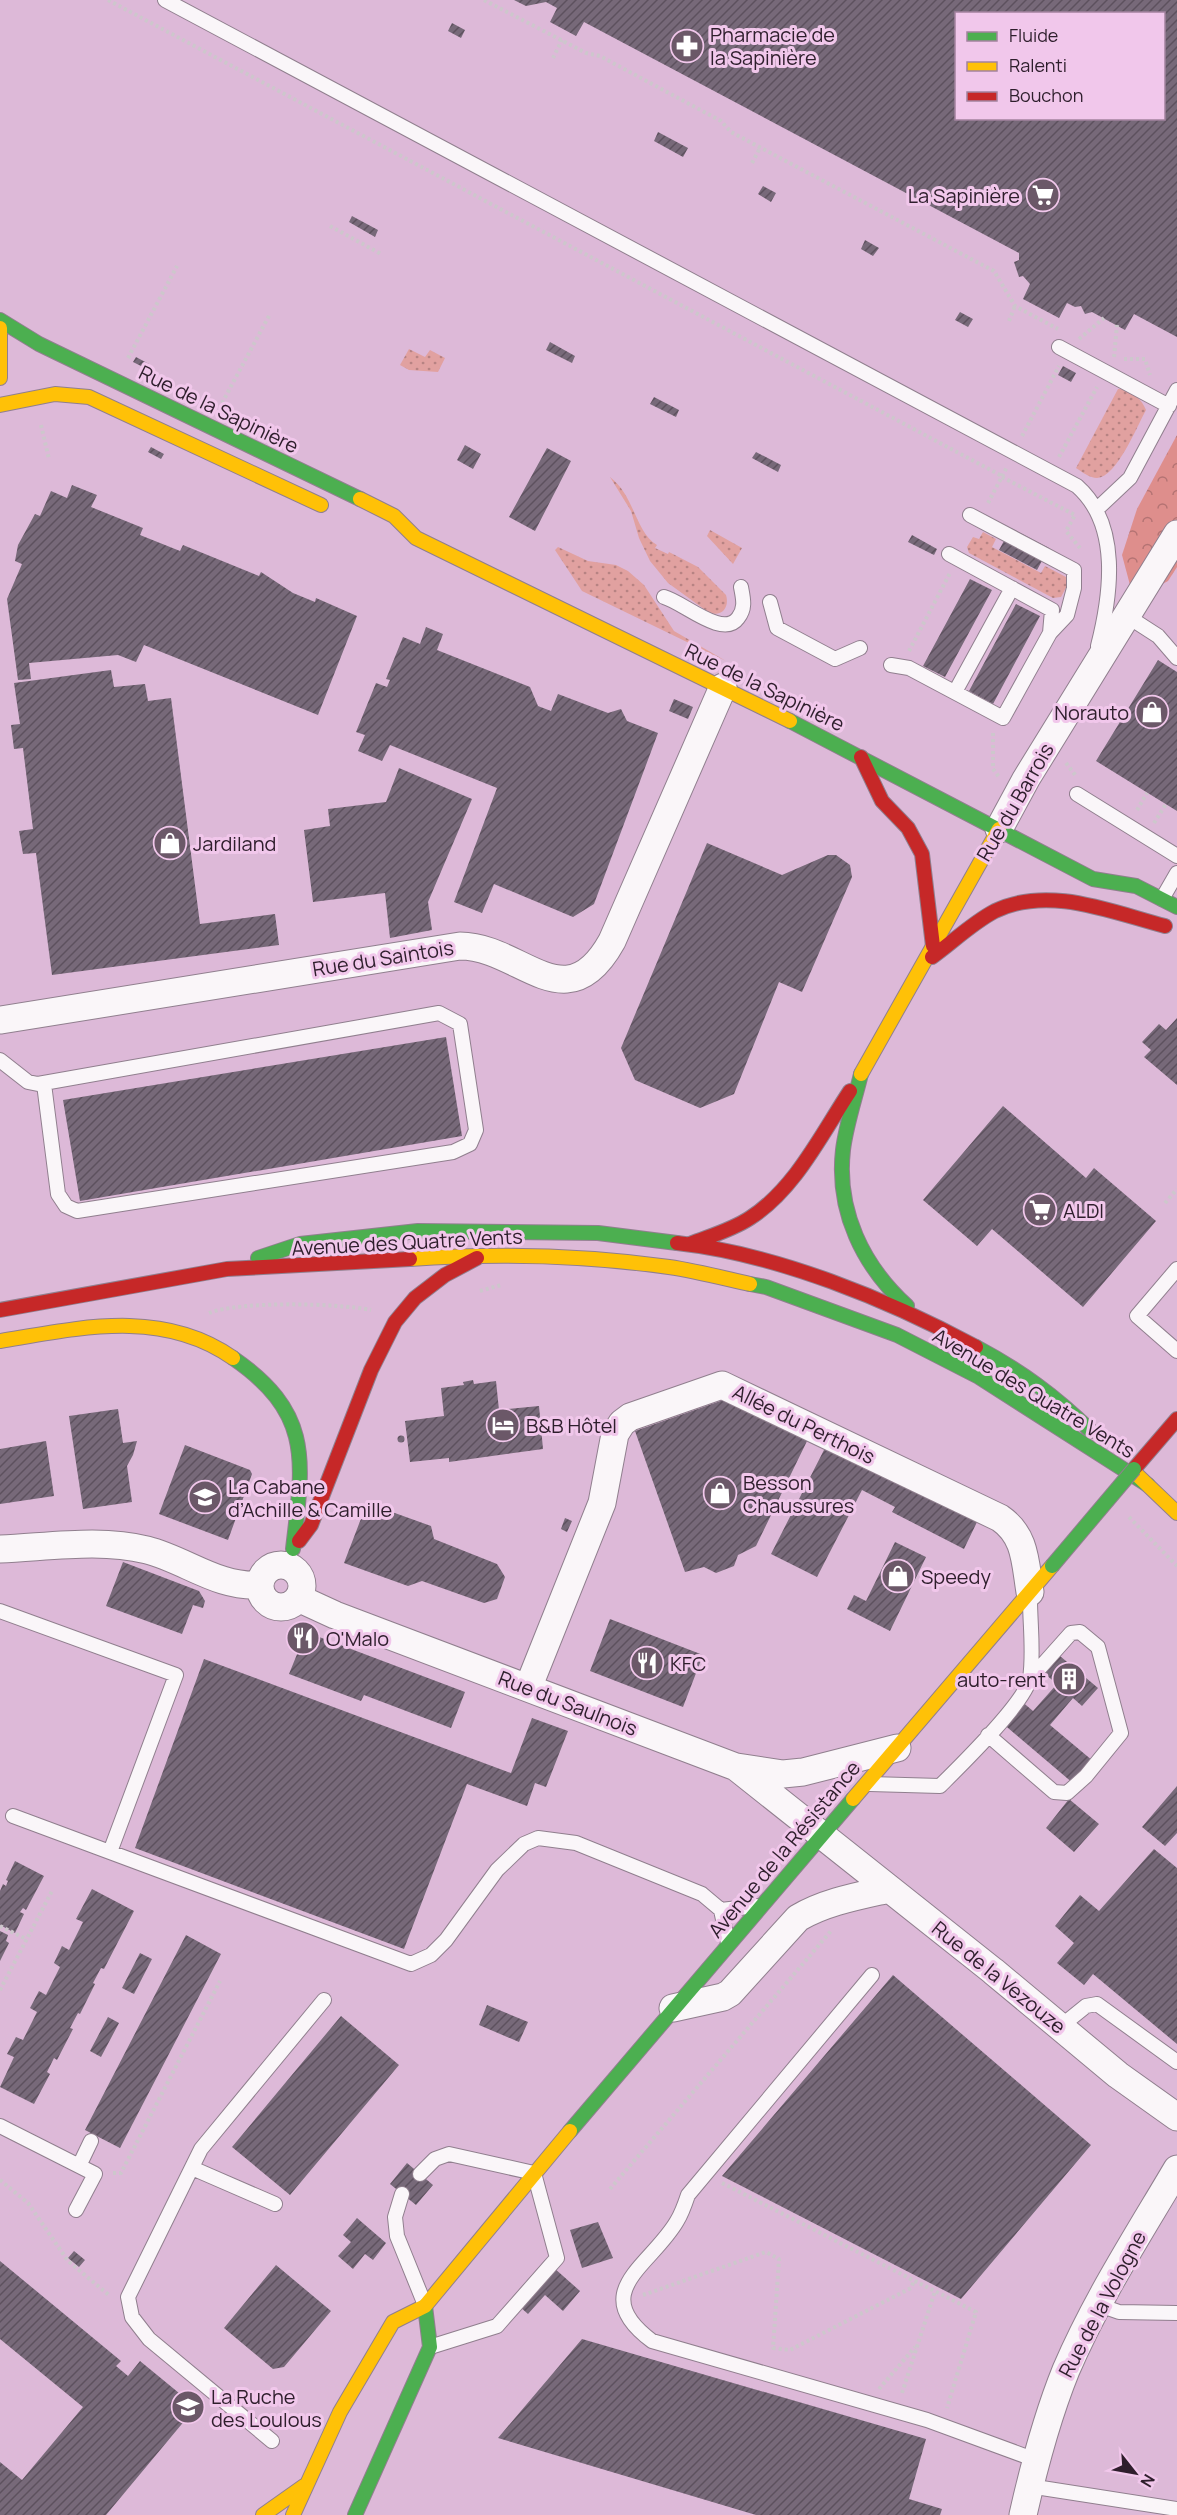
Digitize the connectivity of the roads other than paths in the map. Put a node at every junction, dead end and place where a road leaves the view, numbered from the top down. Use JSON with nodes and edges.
{"nodes":[{"id":1,"x":165,"y":0,"type":"edge"},
{"id":2,"x":0,"y":320,"type":"edge"},
{"id":3,"x":0,"y":328,"type":"edge"},
{"id":4,"x":1063,"y":349,"type":"road end"},
{"id":5,"x":0,"y":378,"type":"edge"},
{"id":6,"x":1177,"y":390,"type":"edge"},
{"id":7,"x":0,"y":405,"type":"edge"},
{"id":8,"x":1169,"y":406,"type":"junction"},
{"id":9,"x":1097,"y":509,"type":"junction"},
{"id":10,"x":332,"y":510,"type":"dead end"},
{"id":11,"x":974,"y":518,"type":"road end"},
{"id":12,"x":1177,"y":534,"type":"edge"},
{"id":13,"x":394,"y":536,"type":"dead end"},
{"id":14,"x":416,"y":538,"type":"junction"},
{"id":15,"x":954,"y":557,"type":"road end"},
{"id":16,"x":741,"y":587,"type":"dead end"},
{"id":17,"x":1012,"y":588,"type":"junction"},
{"id":18,"x":664,"y":597,"type":"dead end"},
{"id":19,"x":770,"y":602,"type":"dead end"},
{"id":20,"x":1127,"y":616,"type":"junction"},
{"id":21,"x":1050,"y":633,"type":"junction"},
{"id":22,"x":860,"y":648,"type":"dead end"},
{"id":23,"x":1177,"y":658,"type":"edge"},
{"id":24,"x":896,"y":666,"type":"road end"},
{"id":25,"x":1091,"y":675,"type":"junction"},
{"id":26,"x":723,"y":687,"type":"junction"},
{"id":27,"x":955,"y":692,"type":"junction"},
{"id":28,"x":861,"y":757,"type":"junction"},
{"id":29,"x":1077,"y":794,"type":"dead end"},
{"id":30,"x":999,"y":829,"type":"junction"},
{"id":31,"x":1177,"y":856,"type":"edge"},
{"id":32,"x":1177,"y":873,"type":"edge"},
{"id":33,"x":1093,"y":879,"type":"junction"},
{"id":34,"x":1162,"y":899,"type":"junction"},
{"id":35,"x":1177,"y":907,"type":"edge"},
{"id":36,"x":1171,"y":930,"type":"edge"},
{"id":37,"x":933,"y":946,"type":"junction"},
{"id":38,"x":923,"y":964,"type":"junction"},
{"id":39,"x":0,"y":1025,"type":"edge"},
{"id":40,"x":0,"y":1060,"type":"edge"},
{"id":41,"x":861,"y":1074,"type":"junction"},
{"id":42,"x":44,"y":1084,"type":"junction"},
{"id":43,"x":690,"y":1244,"type":"junction"},
{"id":44,"x":483,"y":1254,"type":"junction"},
{"id":45,"x":227,"y":1269,"type":"junction"},
{"id":46,"x":1177,"y":1269,"type":"edge"},
{"id":47,"x":0,"y":1310,"type":"edge"},
{"id":48,"x":926,"y":1320,"type":"junction"},
{"id":49,"x":0,"y":1341,"type":"edge"},
{"id":50,"x":1177,"y":1351,"type":"edge"},
{"id":51,"x":1174,"y":1423,"type":"edge"},
{"id":52,"x":1148,"y":1485,"type":"junction"},
{"id":53,"x":1177,"y":1513,"type":"edge"},
{"id":54,"x":0,"y":1549,"type":"edge"},
{"id":55,"x":290,"y":1557,"type":"junction"},
{"id":56,"x":260,"y":1585,"type":"junction"},
{"id":57,"x":1030,"y":1592,"type":"junction"},
{"id":58,"x":298,"y":1598,"type":"junction"},
{"id":59,"x":0,"y":1611,"type":"edge"},
{"id":60,"x":1030,"y":1679,"type":"junction"},
{"id":61,"x":528,"y":1688,"type":"junction"},
{"id":62,"x":988,"y":1735,"type":"junction"},
{"id":63,"x":897,"y":1748,"type":"junction"},
{"id":64,"x":736,"y":1767,"type":"junction"},
{"id":65,"x":865,"y":1784,"type":"junction"},
{"id":66,"x":13,"y":1816,"type":"dead end"},
{"id":67,"x":822,"y":1835,"type":"junction"},
{"id":68,"x":111,"y":1852,"type":"junction"},
{"id":69,"x":889,"y":1889,"type":"junction"},
{"id":70,"x":761,"y":1906,"type":"junction"},
{"id":71,"x":721,"y":1910,"type":"junction"},
{"id":72,"x":728,"y":1945,"type":"junction"},
{"id":73,"x":872,"y":1975,"type":"dead end"},
{"id":74,"x":324,"y":2000,"type":"dead end"},
{"id":75,"x":674,"y":2008,"type":"junction"},
{"id":76,"x":1060,"y":2027,"type":"junction"},
{"id":77,"x":1177,"y":2062,"type":"edge"},
{"id":78,"x":1177,"y":2117,"type":"edge"},
{"id":79,"x":0,"y":2126,"type":"edge"},
{"id":80,"x":91,"y":2141,"type":"dead end"},
{"id":81,"x":79,"y":2166,"type":"junction"},
{"id":82,"x":192,"y":2168,"type":"junction"},
{"id":83,"x":1177,"y":2169,"type":"edge"},
{"id":84,"x":534,"y":2173,"type":"junction"},
{"id":85,"x":420,"y":2174,"type":"dead end"},
{"id":86,"x":402,"y":2194,"type":"dead end"},
{"id":87,"x":275,"y":2204,"type":"dead end"},
{"id":88,"x":76,"y":2210,"type":"dead end"},
{"id":89,"x":1099,"y":2305,"type":"junction"},
{"id":90,"x":425,"y":2306,"type":"junction"},
{"id":91,"x":1177,"y":2313,"type":"edge"},
{"id":92,"x":430,"y":2347,"type":"junction"},
{"id":93,"x":272,"y":2441,"type":"dead end"},
{"id":94,"x":1036,"y":2460,"type":"junction"},
{"id":95,"x":304,"y":2486,"type":"junction"},
{"id":96,"x":1029,"y":2486,"type":"junction"},
{"id":97,"x":1177,"y":2509,"type":"edge"},
{"id":98,"x":263,"y":2515,"type":"edge"},
{"id":99,"x":293,"y":2515,"type":"edge"},
{"id":100,"x":355,"y":2515,"type":"edge"},
{"id":101,"x":1023,"y":2515,"type":"edge"}],
"edges":[{"from":1,"to":9,"type":"lane"},
{"from":2,"to":14,"type":"main road","name":"Rue de la Sapinière"},
{"from":3,"to":5,"type":"main road"},
{"from":4,"to":8,"type":"lane"},
{"from":6,"to":8,"type":"lane"},
{"from":7,"to":10,"type":"main road"},
{"from":8,"to":9,"type":"lane"},
{"from":9,"to":25,"type":"lane"},
{"from":11,"to":21,"type":"lane"},
{"from":12,"to":20,"type":"street","name":"Rue du Barrois"},
{"from":13,"to":14,"type":"main road","name":"Rue de la Sapinière"},
{"from":14,"to":26,"type":"main road","name":"Rue de la Sapinière"},
{"from":15,"to":17,"type":"lane"},
{"from":16,"to":18,"type":"lane"},
{"from":17,"to":21,"type":"lane"},
{"from":17,"to":27,"type":"lane"},
{"from":19,"to":22,"type":"lane"},
{"from":20,"to":23,"type":"lane"},
{"from":20,"to":25,"type":"street","name":"Rue du Barrois"},
{"from":21,"to":27,"type":"lane"},
{"from":24,"to":27,"type":"lane"},
{"from":25,"to":30,"type":"street","name":"Rue du Barrois"},
{"from":26,"to":28,"type":"main road","name":"Rue de la Sapinière"},
{"from":26,"to":39,"type":"street","name":"Rue du Saintois"},
{"from":28,"to":30,"type":"main road","name":"Rue de la Sapinière"},
{"from":28,"to":37,"type":"main road"},
{"from":29,"to":31,"type":"lane"},
{"from":30,"to":33,"type":"main road","name":"Rue de la Sapinière"},
{"from":30,"to":37,"type":"main road","name":"Rue du Barrois"},
{"from":32,"to":34,"type":"lane"},
{"from":33,"to":34,"type":"main road","name":"Rue de la Sapinière"},
{"from":33,"to":36,"type":"main road","name":"Rue de la Sapinière"},
{"from":34,"to":35,"type":"main road","name":"Rue de la Sapinière"},
{"from":36,"to":38,"type":"main road"},
{"from":37,"to":38,"type":"main road","name":"Rue du Barrois"},
{"from":38,"to":41,"type":"main road","name":"Rue du Barrois"},
{"from":40,"to":42,"type":"lane"},
{"from":41,"to":43,"type":"main road"},
{"from":41,"to":48,"type":"main road"},
{"from":42,"to":42,"type":"lane"},
{"from":43,"to":45,"type":"main road","name":"Avenue des Quatre Vents"},
{"from":43,"to":48,"type":"main road","name":"Avenue des Quatre Vents"},
{"from":44,"to":45,"type":"main road","name":"Avenue des Quatre Vents"},
{"from":44,"to":52,"type":"main road","name":"Avenue des Quatre Vents"},
{"from":44,"to":55,"type":"main road"},
{"from":45,"to":47,"type":"main road","name":"Avenue des Quatre Vents"},
{"from":46,"to":50,"type":"lane"},
{"from":48,"to":52,"type":"main road","name":"Avenue des Quatre Vents"},
{"from":49,"to":55,"type":"main road"},
{"from":51,"to":57,"type":"main road","name":"Avenue de la Résistance","bridge":true},
{"from":52,"to":53,"type":"main road","name":"Avenue des Quatre Vents"},
{"from":54,"to":56,"type":"street"},
{"from":55,"to":56,"type":"street"},
{"from":55,"to":58,"type":"street"},
{"from":56,"to":58,"type":"street"},
{"from":57,"to":60,"type":"lane"},
{"from":57,"to":61,"type":"street","name":"Allée du Perthois"},
{"from":57,"to":63,"type":"main road","name":"Avenue de la Résistance"},
{"from":58,"to":61,"type":"street","name":"Rue du Saulnois"},
{"from":59,"to":68,"type":"lane"},
{"from":60,"to":62,"type":"lane"},
{"from":60,"to":62,"type":"lane"},
{"from":61,"to":64,"type":"street","name":"Rue du Saulnois"},
{"from":62,"to":65,"type":"lane"},
{"from":63,"to":64,"type":"street"},
{"from":63,"to":65,"type":"main road","name":"Avenue de la Résistance"},
{"from":64,"to":67,"type":"street","name":"Rue du Saulnois"},
{"from":65,"to":67,"type":"main road","name":"Avenue de la Résistance"},
{"from":66,"to":68,"type":"lane"},
{"from":67,"to":69,"type":"street","name":"Rue de la Vezouze"},
{"from":67,"to":70,"type":"main road","name":"Avenue de la Résistance"},
{"from":68,"to":71,"type":"lane"},
{"from":69,"to":75,"type":"street"},
{"from":69,"to":76,"type":"street","name":"Rue de la Vezouze"},
{"from":70,"to":71,"type":"lane"},
{"from":70,"to":72,"type":"main road","name":"Avenue de la Résistance"},
{"from":71,"to":72,"type":"lane"},
{"from":72,"to":75,"type":"main road","name":"Avenue de la Résistance"},
{"from":73,"to":94,"type":"lane"},
{"from":74,"to":82,"type":"lane"},
{"from":75,"to":84,"type":"main road","name":"Avenue de la Résistance"},
{"from":76,"to":77,"type":"lane"},
{"from":76,"to":78,"type":"street","name":"Rue de la Vezouze"},
{"from":79,"to":81,"type":"lane"},
{"from":80,"to":81,"type":"lane"},
{"from":81,"to":88,"type":"lane"},
{"from":82,"to":87,"type":"lane"},
{"from":82,"to":93,"type":"lane"},
{"from":83,"to":89,"type":"street","name":"Rue de la Vologne"},
{"from":84,"to":85,"type":"lane"},
{"from":84,"to":90,"type":"main road","name":"Avenue de la Résistance"},
{"from":84,"to":92,"type":"lane"},
{"from":86,"to":90,"type":"lane"},
{"from":89,"to":91,"type":"lane"},
{"from":89,"to":94,"type":"street","name":"Rue de la Vologne"},
{"from":90,"to":92,"type":"main road"},
{"from":90,"to":95,"type":"main road","name":"Avenue de la Résistance"},
{"from":92,"to":100,"type":"main road"},
{"from":94,"to":96,"type":"street","name":"Rue de la Vologne"},
{"from":95,"to":98,"type":"main road"},
{"from":95,"to":99,"type":"main road","name":"Avenue de la Résistance"},
{"from":96,"to":97,"type":"lane"},
{"from":96,"to":101,"type":"street","name":"Rue de la Vologne"}]}
